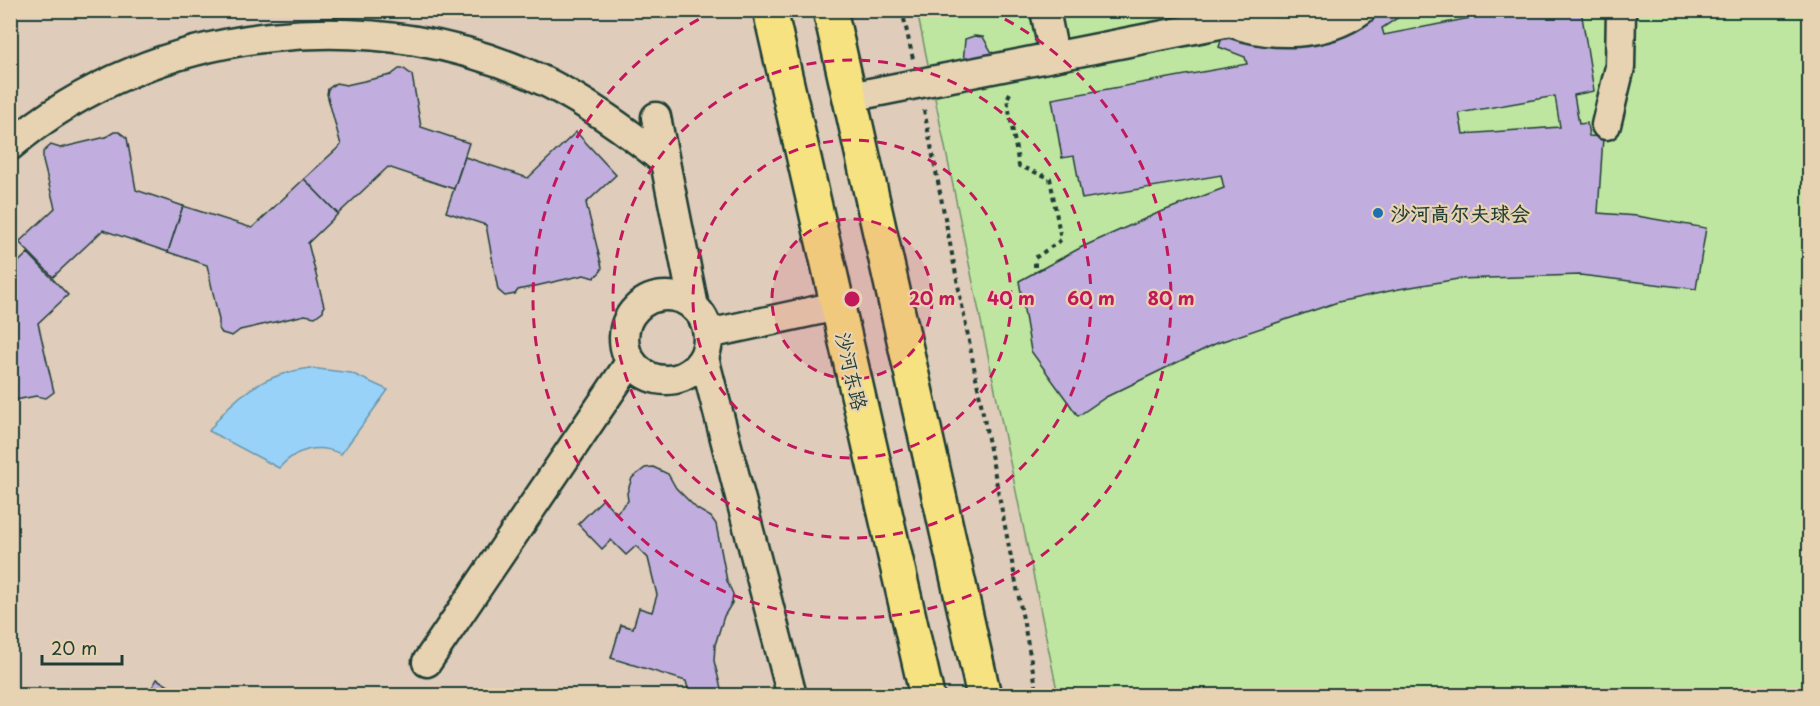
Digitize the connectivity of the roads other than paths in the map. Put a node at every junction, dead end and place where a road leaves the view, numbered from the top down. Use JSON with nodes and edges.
{"nodes":[{"id":1,"x":770,"y":10,"type":"edge"},
{"id":2,"x":830,"y":10,"type":"edge"},
{"id":3,"x":1045,"y":10,"type":"edge"},
{"id":4,"x":1361,"y":10,"type":"edge"},
{"id":5,"x":1621,"y":10,"type":"edge"},
{"id":6,"x":1218,"y":17,"type":"edge"},
{"id":7,"x":1042,"y":57,"type":"junction"},
{"id":8,"x":850,"y":97,"type":"junction"},
{"id":9,"x":656,"y":117,"type":"dead end"},
{"id":10,"x":1606,"y":125,"type":"dead end"},
{"id":11,"x":10,"y":146,"type":"edge"},
{"id":12,"x":663,"y":160,"type":"junction"},
{"id":13,"x":837,"y":306,"type":"junction"},
{"id":14,"x":694,"y":307,"type":"junction"},
{"id":15,"x":706,"y":346,"type":"junction"},
{"id":16,"x":631,"y":361,"type":"junction"},
{"id":17,"x":427,"y":662,"type":"dead end"},
{"id":18,"x":792,"y":696,"type":"edge"},
{"id":19,"x":927,"y":696,"type":"edge"},
{"id":20,"x":984,"y":696,"type":"edge"}],
"edges":[{"from":1,"to":13,"type":"main road","name":"沙河东路"},
{"from":2,"to":8,"type":"main road"},
{"from":3,"to":7,"type":"street"},
{"from":4,"to":6,"type":"street"},
{"from":5,"to":10,"type":"street"},
{"from":6,"to":7,"type":"street"},
{"from":7,"to":8,"type":"street"},
{"from":8,"to":20,"type":"main road"},
{"from":9,"to":12,"type":"street"},
{"from":11,"to":12,"type":"street"},
{"from":12,"to":14,"type":"street"},
{"from":13,"to":15,"type":"street"},
{"from":13,"to":19,"type":"main road","name":"沙河东路"},
{"from":14,"to":15,"type":"street"},
{"from":14,"to":16,"type":"street"},
{"from":15,"to":16,"type":"street"},
{"from":15,"to":18,"type":"street"},
{"from":16,"to":17,"type":"street"}]}
